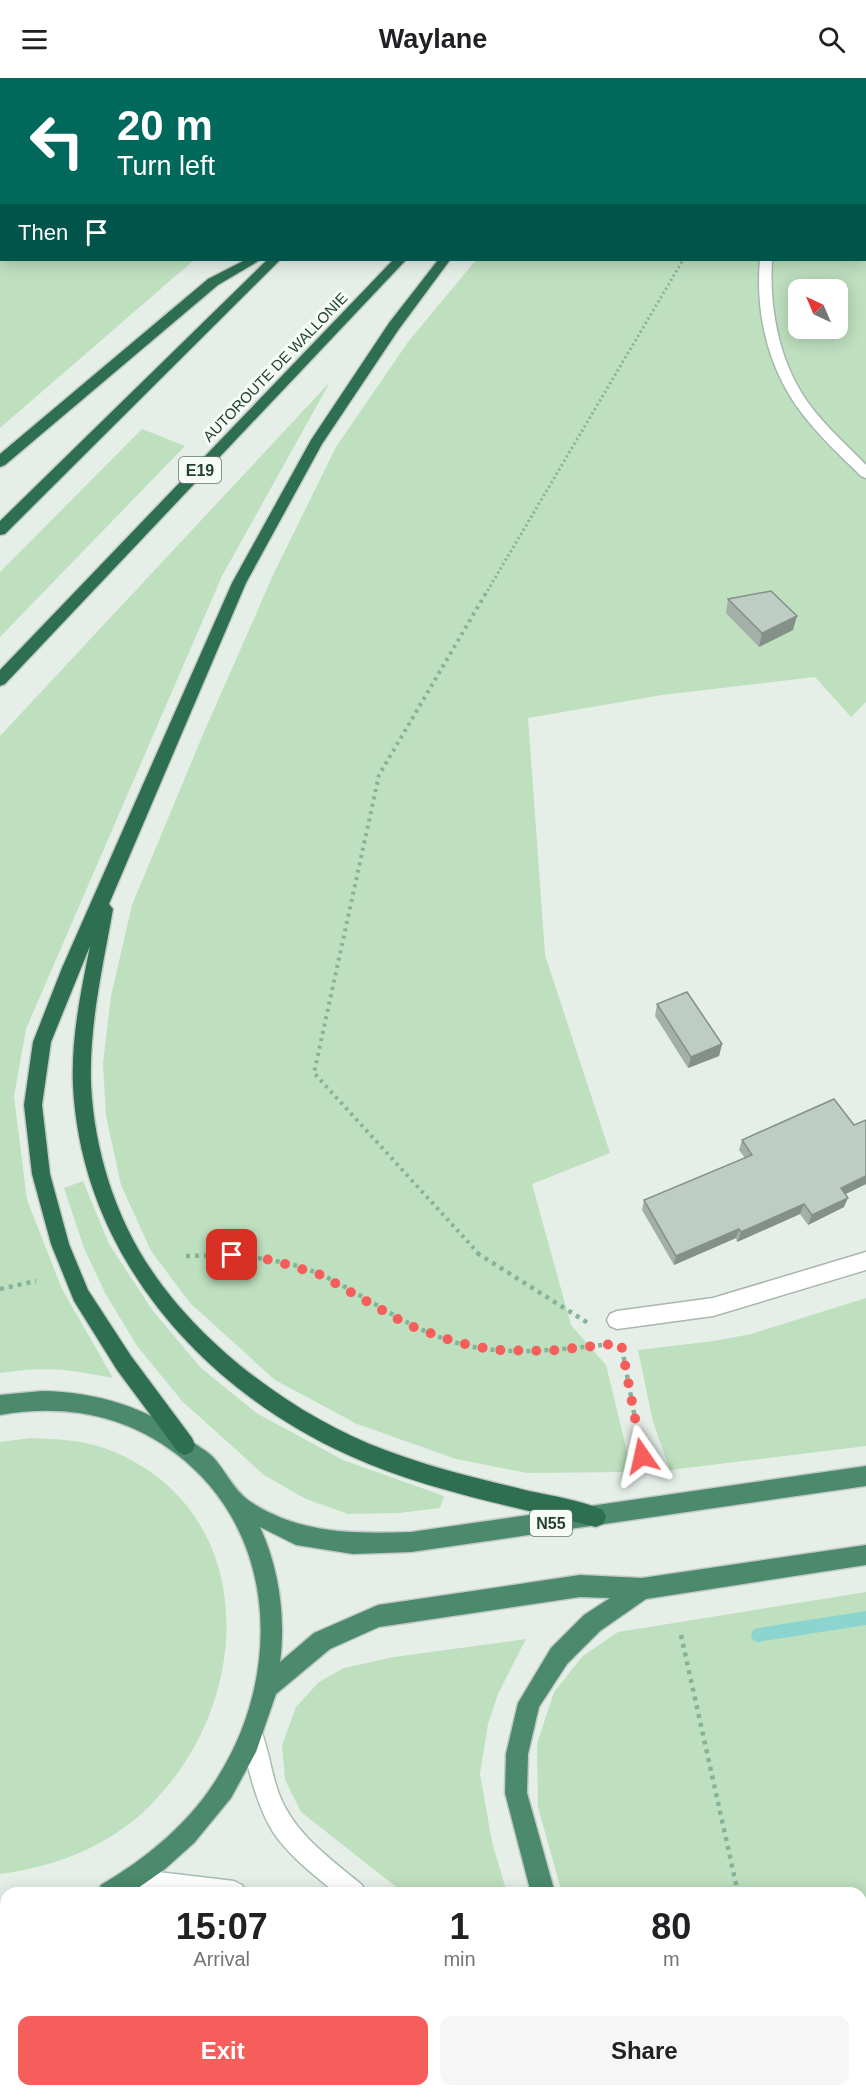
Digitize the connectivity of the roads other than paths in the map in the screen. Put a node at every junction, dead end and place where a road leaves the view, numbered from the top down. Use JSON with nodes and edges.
{"nodes":[{"id":1,"x":252,"y":261,"type":"edge"},
{"id":2,"x":273,"y":261,"type":"edge"},
{"id":3,"x":399,"y":261,"type":"edge"},
{"id":4,"x":443,"y":261,"type":"edge"},
{"id":5,"x":766,"y":261,"type":"edge"},
{"id":6,"x":0,"y":462,"type":"edge"},
{"id":7,"x":866,"y":473,"type":"edge"},
{"id":8,"x":0,"y":530,"type":"edge"},
{"id":9,"x":0,"y":680,"type":"edge"},
{"id":10,"x":109,"y":885,"type":"junction"},
{"id":11,"x":866,"y":1261,"type":"edge"},
{"id":12,"x":617,"y":1320,"type":"dead end"},
{"id":13,"x":0,"y":1405,"type":"edge"},
{"id":14,"x":185,"y":1444,"type":"junction"},
{"id":15,"x":866,"y":1476,"type":"edge"},
{"id":16,"x":241,"y":1508,"type":"junction"},
{"id":17,"x":596,"y":1516,"type":"junction"},
{"id":18,"x":866,"y":1555,"type":"edge"},
{"id":19,"x":642,"y":1588,"type":"junction"},
{"id":20,"x":267,"y":1687,"type":"junction"},
{"id":21,"x":252,"y":1736,"type":"junction"},
{"id":22,"x":133,"y":1880,"type":"junction"},
{"id":23,"x":120,"y":1887,"type":"edge"},
{"id":24,"x":187,"y":1887,"type":"edge"},
{"id":25,"x":347,"y":1887,"type":"edge"},
{"id":26,"x":541,"y":1887,"type":"edge"}],
"edges":[{"from":1,"to":6,"type":"highway"},
{"from":2,"to":8,"type":"highway"},
{"from":3,"to":9,"type":"highway","name":"AUTOROUTE DE WALLONIE","number":"E19"},
{"from":4,"to":10,"type":"highway"},
{"from":5,"to":7,"type":"street"},
{"from":10,"to":14,"type":"highway"},
{"from":10,"to":17,"type":"highway"},
{"from":11,"to":12,"type":"street"},
{"from":13,"to":14,"type":"highway","number":"N55"},
{"from":14,"to":16,"type":"highway","number":"N55"},
{"from":15,"to":17,"type":"highway","number":"N55"},
{"from":16,"to":17,"type":"highway","number":"N55"},
{"from":16,"to":20,"type":"highway","number":"N55"},
{"from":18,"to":19,"type":"highway"},
{"from":19,"to":20,"type":"highway"},
{"from":19,"to":26,"type":"highway"},
{"from":20,"to":21,"type":"highway","number":"N55"},
{"from":21,"to":22,"type":"highway","number":"N55"},
{"from":21,"to":25,"type":"street"},
{"from":22,"to":23,"type":"highway","number":"N55"},
{"from":22,"to":24,"type":"street"}]}
